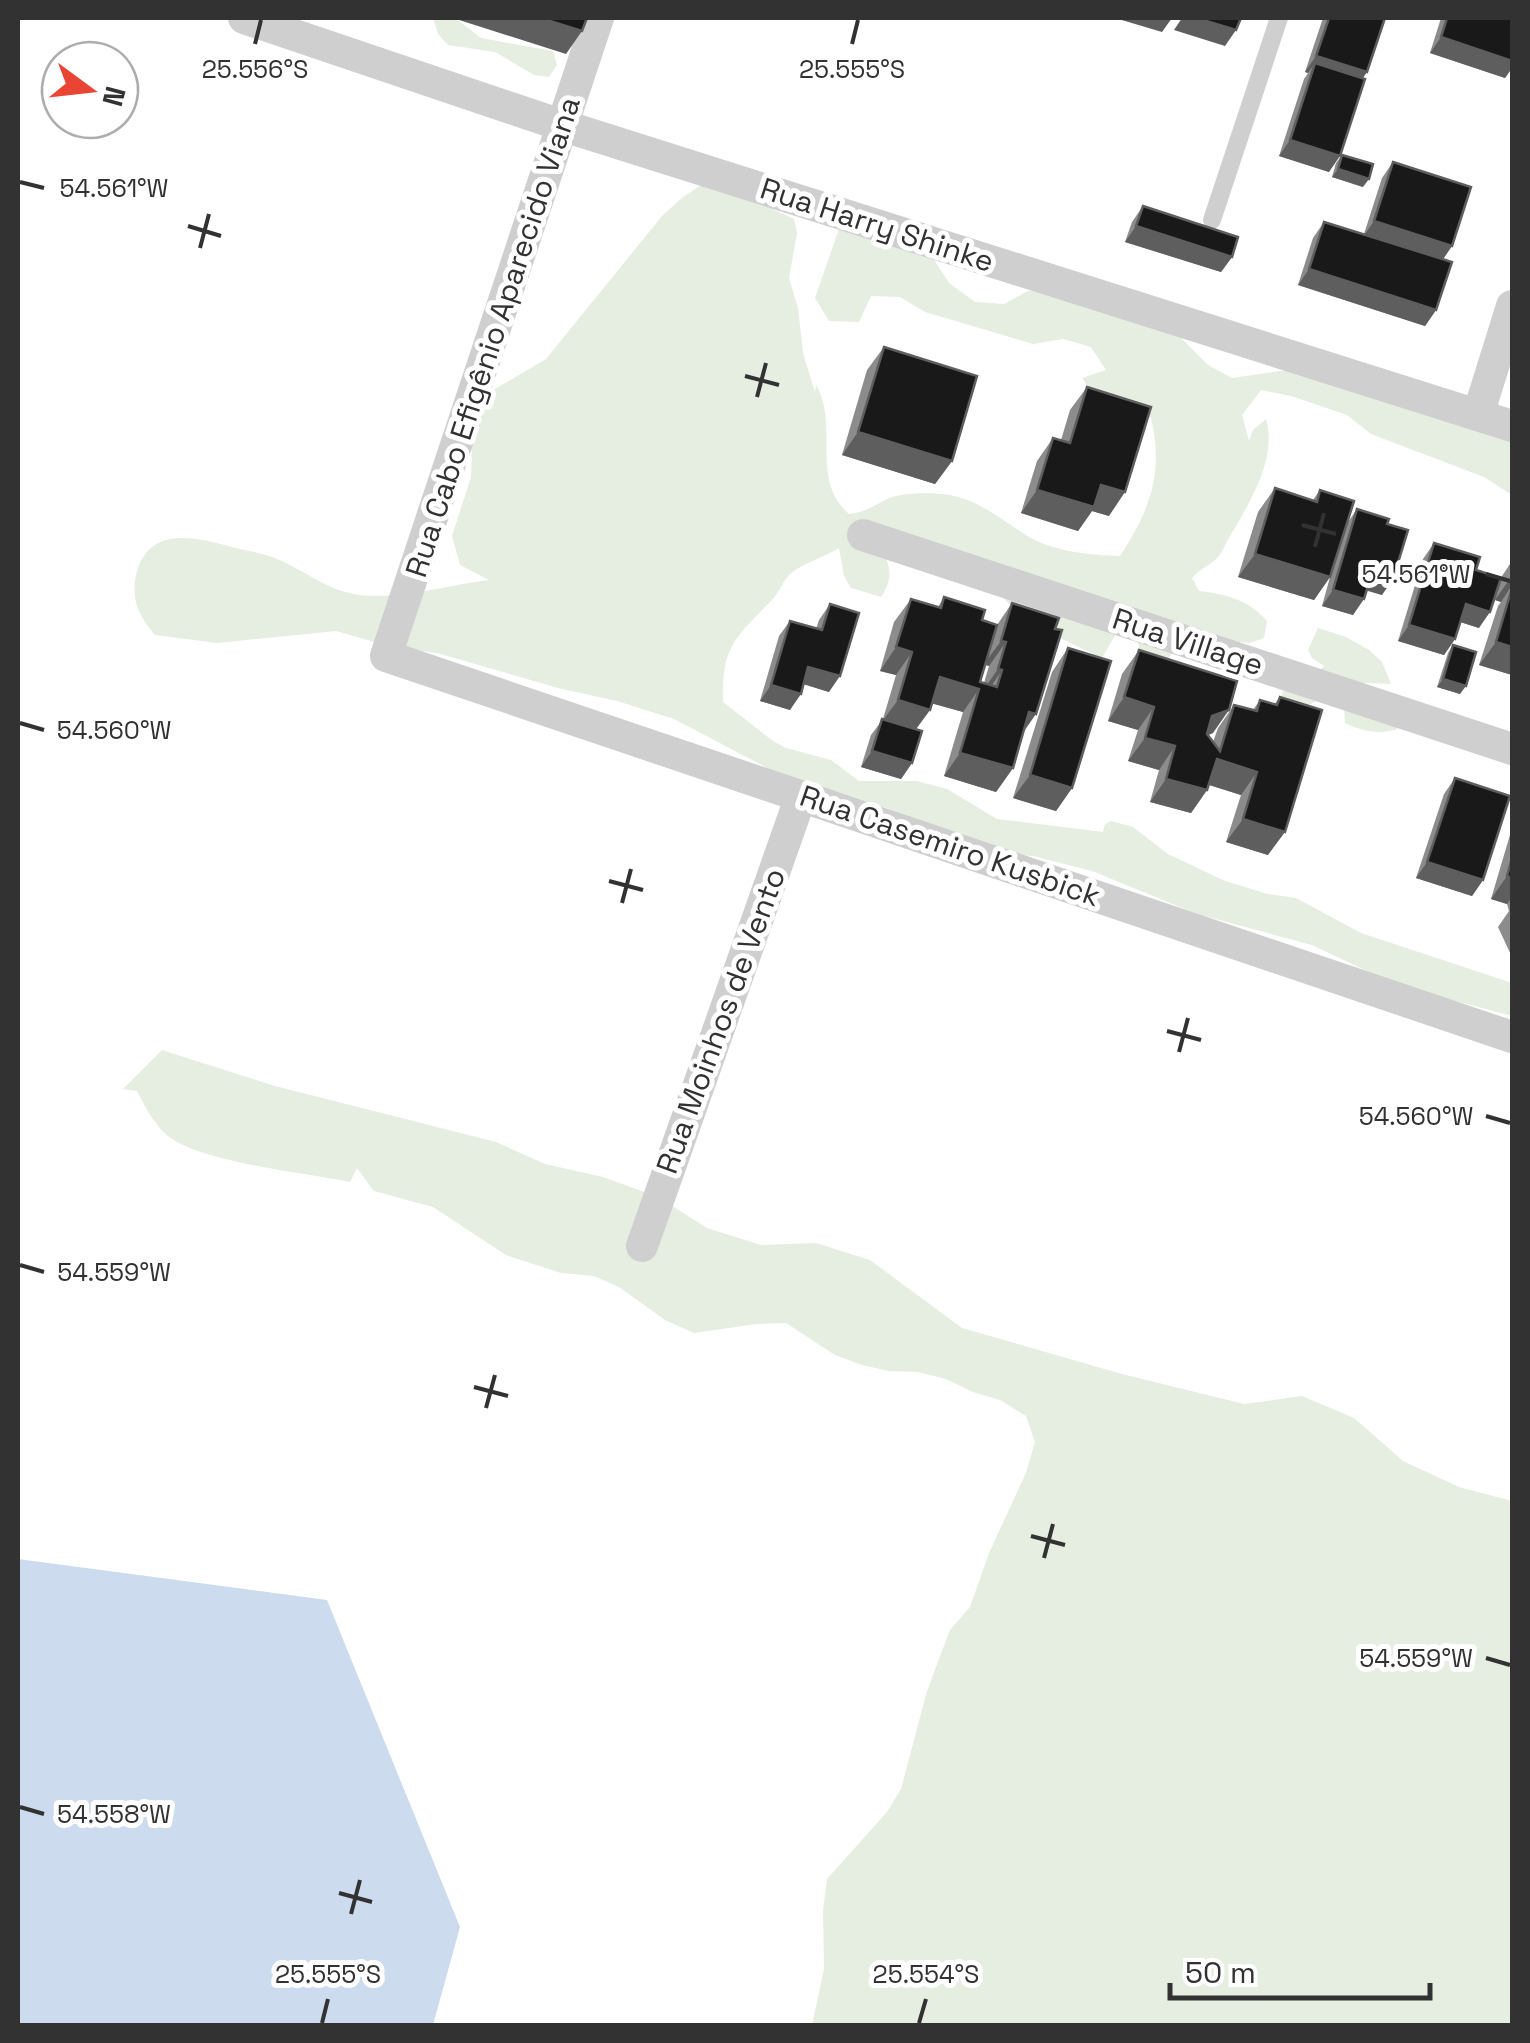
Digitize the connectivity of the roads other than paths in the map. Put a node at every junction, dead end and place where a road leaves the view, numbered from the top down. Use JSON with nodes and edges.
{"nodes":[{"id":1,"x":244,"y":18,"type":"edge"},
{"id":2,"x":598,"y":18,"type":"edge"},
{"id":3,"x":1279,"y":18,"type":"edge"},
{"id":4,"x":564,"y":126,"type":"junction"},
{"id":5,"x":1212,"y":220,"type":"dead end"},
{"id":6,"x":1512,"y":306,"type":"edge"},
{"id":7,"x":1478,"y":414,"type":"junction"},
{"id":8,"x":1512,"y":426,"type":"edge"},
{"id":9,"x":862,"y":535,"type":"dead end"},
{"id":10,"x":386,"y":656,"type":"joint"},
{"id":11,"x":1512,"y":749,"type":"edge"},
{"id":12,"x":801,"y":796,"type":"junction"},
{"id":13,"x":1512,"y":1038,"type":"edge"},
{"id":14,"x":642,"y":1246,"type":"dead end"}],
"edges":[{"from":1,"to":4,"type":"street","name":"Rua Harry Shinke"},
{"from":2,"to":4,"type":"street","name":"Rua Cabo Efigênio Aparecido Viana"},
{"from":3,"to":5,"type":"lane"},
{"from":4,"to":7,"type":"street","name":"Rua Harry Shinke"},
{"from":4,"to":10,"type":"street","name":"Rua Cabo Efigênio Aparecido Viana"},
{"from":6,"to":7,"type":"street"},
{"from":7,"to":8,"type":"street","name":"Rua Harry Shinke"},
{"from":9,"to":11,"type":"street","name":"Rua Village"},
{"from":10,"to":12,"type":"street","name":"Rua Casemiro Kusbick"},
{"from":12,"to":13,"type":"street","name":"Rua Casemiro Kusbick"},
{"from":12,"to":14,"type":"street","name":"Rua Moinhos de Vento"}]}
